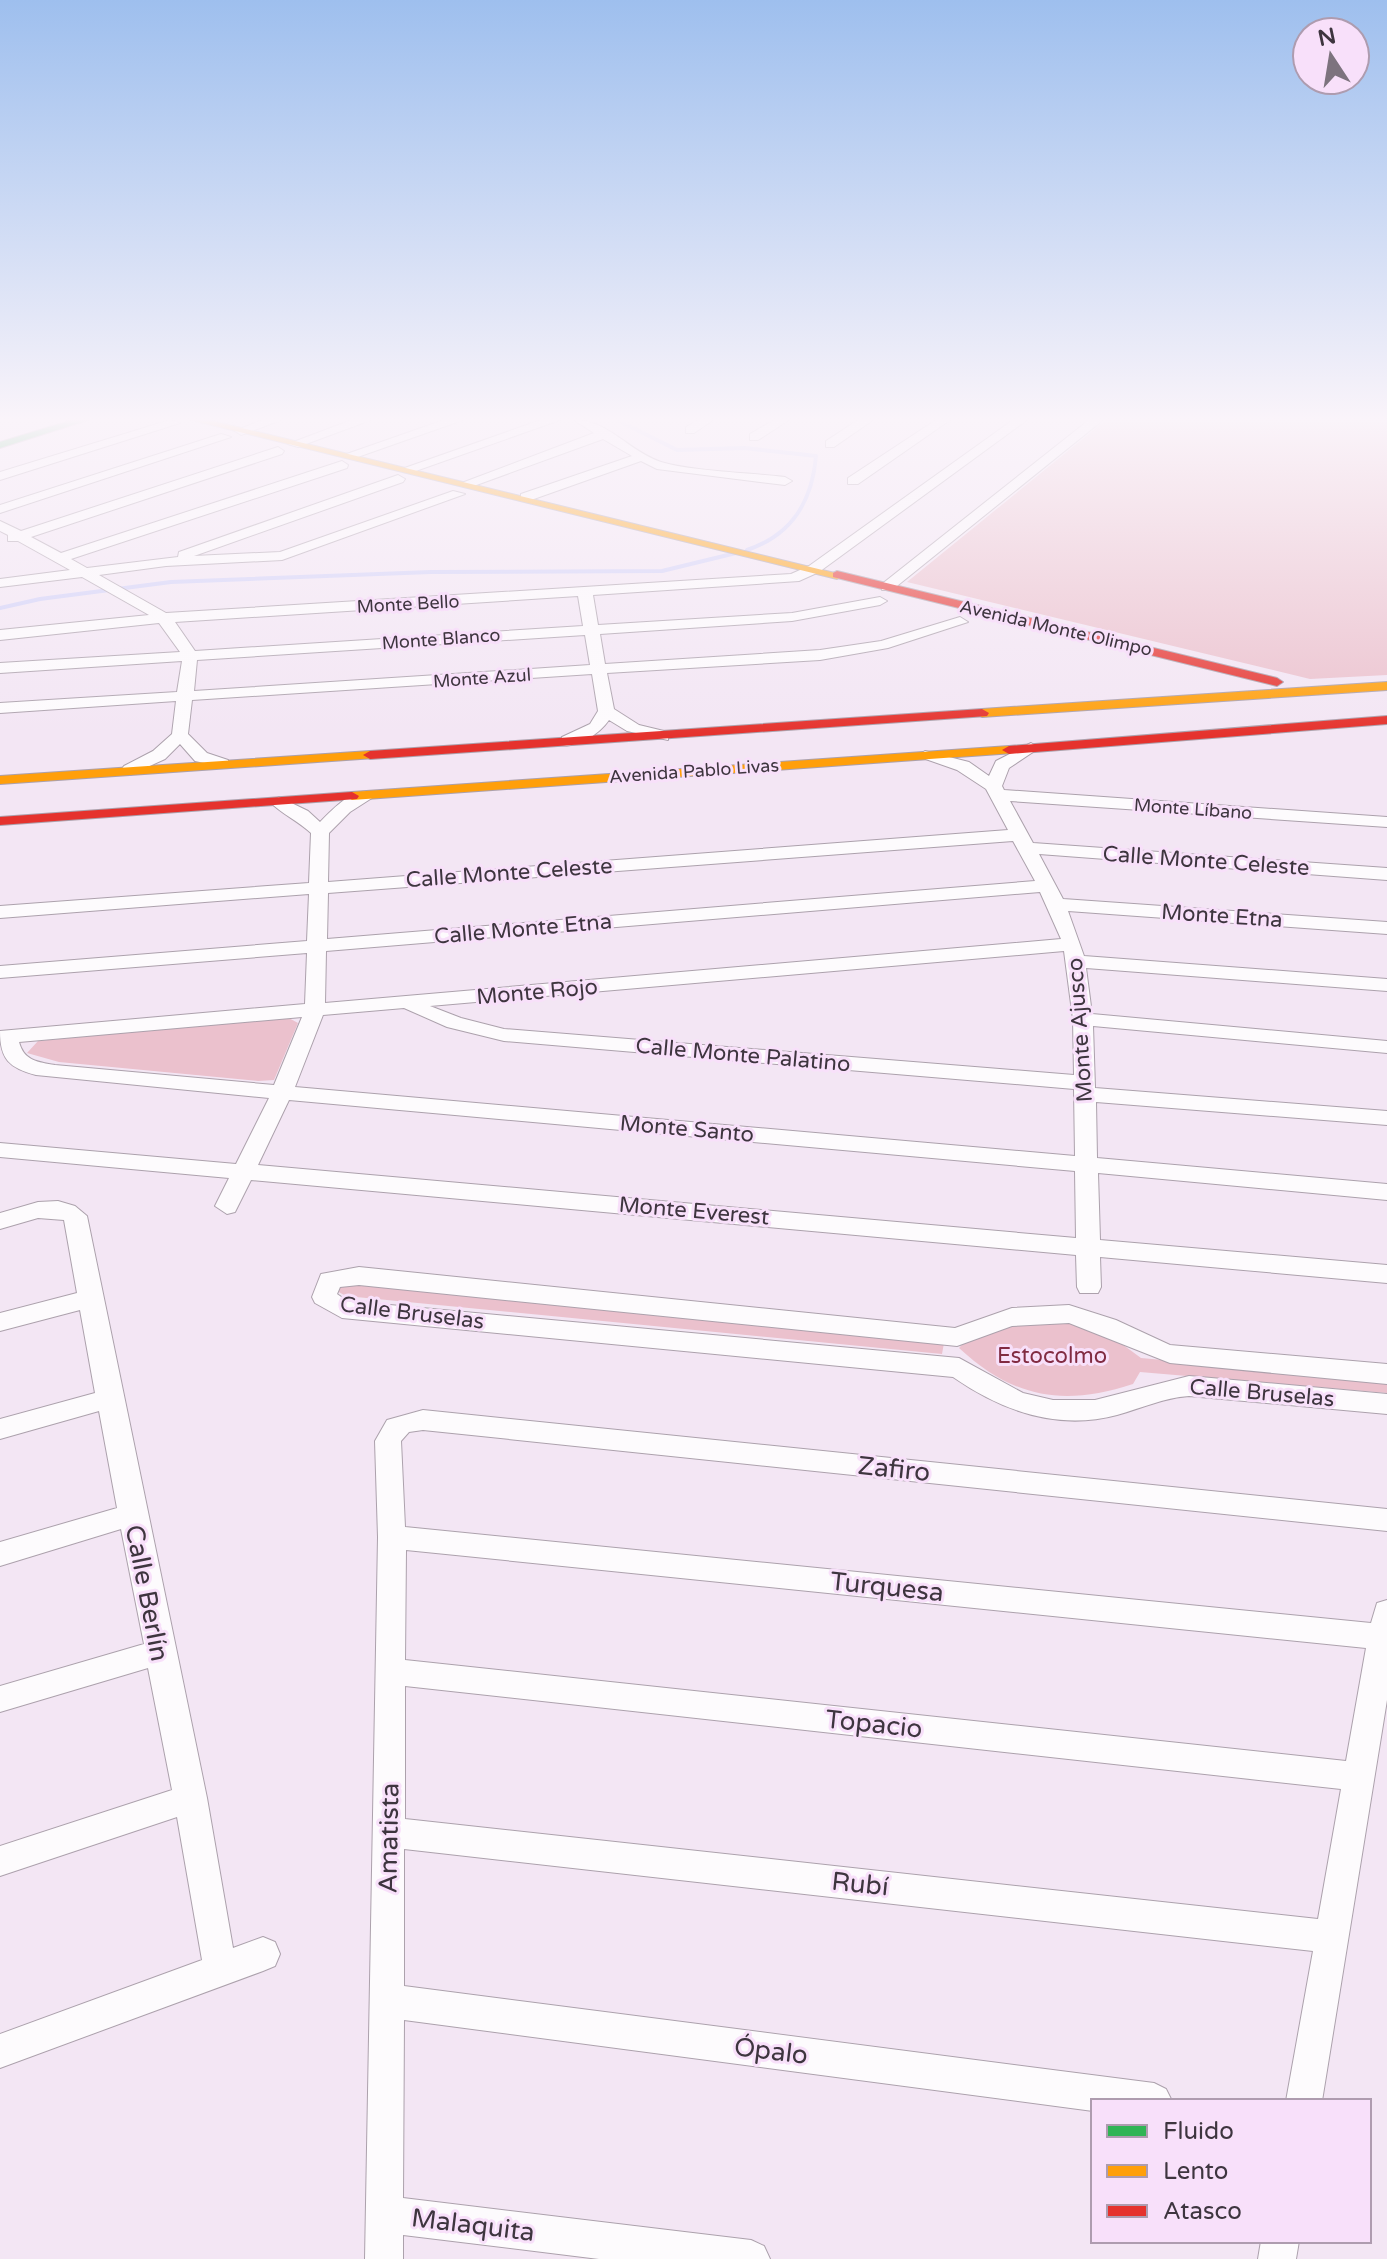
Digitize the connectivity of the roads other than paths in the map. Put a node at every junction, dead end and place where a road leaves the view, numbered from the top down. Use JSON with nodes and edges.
{"nodes":[{"id":1,"x":0,"y":525,"type":"edge"},
{"id":2,"x":52,"y":525,"type":"edge"},
{"id":3,"x":155,"y":525,"type":"edge"},
{"id":4,"x":264,"y":525,"type":"edge"},
{"id":5,"x":369,"y":525,"type":"edge"},
{"id":6,"x":641,"y":525,"type":"edge"},
{"id":7,"x":875,"y":525,"type":"edge"},
{"id":8,"x":968,"y":525,"type":"edge"},
{"id":9,"x":20,"y":536,"type":"junction"},
{"id":10,"x":0,"y":542,"type":"edge"},
{"id":11,"x":60,"y":558,"type":"junction"},
{"id":12,"x":166,"y":562,"type":"junction"},
{"id":13,"x":814,"y":569,"type":"junction"},
{"id":14,"x":83,"y":570,"type":"junction"},
{"id":15,"x":0,"y":583,"type":"edge"},
{"id":16,"x":585,"y":593,"type":"junction"},
{"id":17,"x":884,"y":594,"type":"junction"},
{"id":18,"x":163,"y":618,"type":"junction"},
{"id":19,"x":960,"y":622,"type":"dead end"},
{"id":20,"x":594,"y":629,"type":"junction"},
{"id":21,"x":0,"y":635,"type":"edge"},
{"id":22,"x":190,"y":656,"type":"junction"},
{"id":23,"x":0,"y":668,"type":"edge"},
{"id":24,"x":600,"y":670,"type":"junction"},
{"id":25,"x":1231,"y":670,"type":"junction"},
{"id":26,"x":1387,"y":686,"type":"edge"},
{"id":27,"x":1303,"y":689,"type":"junction"},
{"id":28,"x":1258,"y":692,"type":"junction"},
{"id":29,"x":1234,"y":694,"type":"junction"},
{"id":30,"x":186,"y":697,"type":"junction"},
{"id":31,"x":0,"y":708,"type":"edge"},
{"id":32,"x":1387,"y":709,"type":"edge"},
{"id":33,"x":606,"y":711,"type":"junction"},
{"id":34,"x":1387,"y":720,"type":"edge"},
{"id":35,"x":180,"y":735,"type":"junction"},
{"id":36,"x":662,"y":736,"type":"junction"},
{"id":37,"x":1159,"y":740,"type":"junction"},
{"id":38,"x":568,"y":741,"type":"junction"},
{"id":39,"x":1031,"y":748,"type":"junction"},
{"id":40,"x":925,"y":756,"type":"junction"},
{"id":41,"x":222,"y":764,"type":"junction"},
{"id":42,"x":130,"y":770,"type":"junction"},
{"id":43,"x":0,"y":780,"type":"edge"},
{"id":44,"x":996,"y":791,"type":"junction"},
{"id":45,"x":366,"y":796,"type":"junction"},
{"id":46,"x":279,"y":802,"type":"junction"},
{"id":47,"x":0,"y":821,"type":"edge"},
{"id":48,"x":1387,"y":822,"type":"edge"},
{"id":49,"x":320,"y":832,"type":"junction"},
{"id":50,"x":1022,"y":841,"type":"junction"},
{"id":51,"x":1387,"y":874,"type":"edge"},
{"id":52,"x":318,"y":887,"type":"junction"},
{"id":53,"x":1051,"y":895,"type":"junction"},
{"id":54,"x":0,"y":912,"type":"edge"},
{"id":55,"x":1387,"y":928,"type":"edge"},
{"id":56,"x":318,"y":946,"type":"junction"},
{"id":57,"x":1076,"y":952,"type":"junction"},
{"id":58,"x":0,"y":972,"type":"edge"},
{"id":59,"x":1387,"y":985,"type":"edge"},
{"id":60,"x":408,"y":1004,"type":"junction"},
{"id":61,"x":315,"y":1009,"type":"junction"},
{"id":62,"x":1083,"y":1019,"type":"junction"},
{"id":63,"x":3,"y":1037,"type":"edge"},
{"id":64,"x":1387,"y":1047,"type":"edge"},
{"id":65,"x":1084,"y":1088,"type":"junction"},
{"id":66,"x":282,"y":1093,"type":"junction"},
{"id":67,"x":1387,"y":1118,"type":"edge"},
{"id":68,"x":0,"y":1150,"type":"edge"},
{"id":69,"x":1087,"y":1164,"type":"junction"},
{"id":70,"x":243,"y":1173,"type":"junction"},
{"id":71,"x":1387,"y":1192,"type":"edge"},
{"id":72,"x":227,"y":1206,"type":"dead end"},
{"id":73,"x":0,"y":1221,"type":"edge"},
{"id":74,"x":1087,"y":1245,"type":"junction"},
{"id":75,"x":1387,"y":1274,"type":"edge"},
{"id":76,"x":1089,"y":1287,"type":"dead end"},
{"id":77,"x":89,"y":1299,"type":"junction"},
{"id":78,"x":0,"y":1322,"type":"edge"},
{"id":79,"x":957,"y":1337,"type":"junction"},
{"id":80,"x":959,"y":1368,"type":"junction"},
{"id":81,"x":1387,"y":1374,"type":"edge"},
{"id":82,"x":108,"y":1399,"type":"junction"},
{"id":83,"x":1387,"y":1404,"type":"edge"},
{"id":84,"x":400,"y":1423,"type":"joint"},
{"id":85,"x":0,"y":1429,"type":"edge"},
{"id":86,"x":131,"y":1515,"type":"junction"},
{"id":87,"x":1387,"y":1520,"type":"edge"},
{"id":88,"x":392,"y":1537,"type":"junction"},
{"id":89,"x":0,"y":1554,"type":"edge"},
{"id":90,"x":1385,"y":1624,"type":"edge"},
{"id":91,"x":158,"y":1652,"type":"junction"},
{"id":92,"x":390,"y":1671,"type":"junction"},
{"id":93,"x":0,"y":1699,"type":"edge"},
{"id":94,"x":1359,"y":1777,"type":"junction"},
{"id":95,"x":191,"y":1798,"type":"junction"},
{"id":96,"x":389,"y":1832,"type":"junction"},
{"id":97,"x":0,"y":1861,"type":"edge"},
{"id":98,"x":1332,"y":1937,"type":"junction"},
{"id":99,"x":263,"y":1954,"type":"dead end"},
{"id":100,"x":220,"y":1969,"type":"junction"},
{"id":101,"x":387,"y":2001,"type":"junction"},
{"id":102,"x":0,"y":2051,"type":"edge"},
{"id":103,"x":1139,"y":2099,"type":"edge"},
{"id":104,"x":1304,"y":2099,"type":"edge"},
{"id":105,"x":385,"y":2214,"type":"junction"},
{"id":106,"x":384,"y":2259,"type":"edge"},
{"id":107,"x":751,"y":2259,"type":"edge"}],
"edges":[{"from":1,"to":9,"type":"street"},
{"from":2,"to":9,"type":"street"},
{"from":3,"to":11,"type":"street"},
{"from":4,"to":12,"type":"street"},
{"from":5,"to":12,"type":"street"},
{"from":6,"to":13,"type":"main road","name":"Avenida Monte Olimpo"},
{"from":7,"to":13,"type":"street","name":"Monte Bello"},
{"from":8,"to":17,"type":"street"},
{"from":9,"to":10,"type":"street"},
{"from":9,"to":11,"type":"street"},
{"from":11,"to":14,"type":"street"},
{"from":12,"to":14,"type":"street"},
{"from":13,"to":16,"type":"street","name":"Monte Bello"},
{"from":13,"to":17,"type":"main road","name":"Avenida Monte Olimpo"},
{"from":14,"to":15,"type":"street"},
{"from":14,"to":18,"type":"street"},
{"from":16,"to":18,"type":"street","name":"Monte Bello"},
{"from":16,"to":20,"type":"street"},
{"from":17,"to":20,"type":"street","name":"Monte Blanco"},
{"from":17,"to":25,"type":"main road","name":"Avenida Monte Olimpo"},
{"from":18,"to":21,"type":"street","name":"Monte Bello"},
{"from":18,"to":22,"type":"street"},
{"from":19,"to":24,"type":"street","name":"Monte Azul"},
{"from":20,"to":22,"type":"street","name":"Monte Blanco"},
{"from":20,"to":24,"type":"street"},
{"from":22,"to":23,"type":"street","name":"Monte Blanco"},
{"from":22,"to":30,"type":"street"},
{"from":24,"to":30,"type":"street","name":"Monte Azul"},
{"from":24,"to":33,"type":"street"},
{"from":25,"to":27,"type":"main road","name":"Avenida Monte Olimpo"},
{"from":25,"to":29,"type":"main road"},
{"from":26,"to":27,"type":"main road"},
{"from":27,"to":28,"type":"main road","name":"Avenida Pablo Livas"},
{"from":27,"to":32,"type":"main road","name":"Avenida Monte Olimpo"},
{"from":28,"to":29,"type":"main road","name":"Avenida Pablo Livas"},
{"from":28,"to":37,"type":"main road"},
{"from":29,"to":36,"type":"main road","name":"Avenida Pablo Livas"},
{"from":30,"to":31,"type":"street","name":"Monte Azul"},
{"from":30,"to":35,"type":"street"},
{"from":33,"to":36,"type":"street"},
{"from":33,"to":38,"type":"street"},
{"from":34,"to":37,"type":"main road","name":"Avenida Pablo Livas"},
{"from":35,"to":41,"type":"street"},
{"from":35,"to":42,"type":"street"},
{"from":36,"to":38,"type":"main road","name":"Avenida Pablo Livas"},
{"from":37,"to":39,"type":"main road","name":"Avenida Pablo Livas"},
{"from":38,"to":41,"type":"main road","name":"Avenida Pablo Livas"},
{"from":39,"to":40,"type":"main road","name":"Avenida Pablo Livas"},
{"from":39,"to":44,"type":"street"},
{"from":40,"to":44,"type":"street"},
{"from":40,"to":45,"type":"main road","name":"Avenida Pablo Livas"},
{"from":41,"to":42,"type":"main road","name":"Avenida Pablo Livas"},
{"from":42,"to":43,"type":"main road","name":"Avenida Pablo Livas"},
{"from":44,"to":48,"type":"street","name":"Monte Líbano"},
{"from":44,"to":50,"type":"street","name":"Monte Ajusco"},
{"from":45,"to":46,"type":"main road","name":"Avenida Pablo Livas"},
{"from":45,"to":49,"type":"street"},
{"from":46,"to":47,"type":"main road","name":"Avenida Pablo Livas"},
{"from":46,"to":49,"type":"street"},
{"from":49,"to":52,"type":"street"},
{"from":50,"to":51,"type":"street","name":"Calle Monte Celeste"},
{"from":50,"to":52,"type":"street","name":"Calle Monte Celeste"},
{"from":50,"to":53,"type":"street","name":"Monte Ajusco"},
{"from":52,"to":54,"type":"street","name":"Calle Monte Celeste"},
{"from":52,"to":56,"type":"street"},
{"from":53,"to":55,"type":"street","name":"Monte Etna"},
{"from":53,"to":56,"type":"street","name":"Calle Monte Etna"},
{"from":53,"to":57,"type":"street","name":"Monte Ajusco"},
{"from":56,"to":58,"type":"street","name":"Calle Monte Etna"},
{"from":56,"to":61,"type":"street"},
{"from":57,"to":59,"type":"street","name":"Monte Rojo"},
{"from":57,"to":60,"type":"street","name":"Monte Rojo"},
{"from":57,"to":62,"type":"street","name":"Monte Ajusco"},
{"from":60,"to":61,"type":"street","name":"Monte Rojo"},
{"from":60,"to":65,"type":"street","name":"Calle Monte Palatino"},
{"from":61,"to":63,"type":"street","name":"Monte Rojo"},
{"from":61,"to":66,"type":"street"},
{"from":62,"to":64,"type":"street"},
{"from":62,"to":65,"type":"street","name":"Monte Ajusco"},
{"from":63,"to":66,"type":"street","name":"Monte Santo"},
{"from":65,"to":67,"type":"street","name":"Calle Monte Palatino"},
{"from":65,"to":69,"type":"street","name":"Monte Ajusco"},
{"from":66,"to":69,"type":"street","name":"Monte Santo"},
{"from":66,"to":70,"type":"street"},
{"from":68,"to":70,"type":"street","name":"Monte Everest"},
{"from":69,"to":71,"type":"street","name":"Monte Santo"},
{"from":69,"to":74,"type":"street","name":"Monte Ajusco"},
{"from":70,"to":72,"type":"street"},
{"from":70,"to":74,"type":"street","name":"Monte Everest"},
{"from":73,"to":77,"type":"street","name":"Calle Berlín"},
{"from":74,"to":75,"type":"street","name":"Monte Everest"},
{"from":74,"to":76,"type":"street","name":"Monte Ajusco"},
{"from":77,"to":78,"type":"street"},
{"from":77,"to":82,"type":"street","name":"Calle Berlín"},
{"from":79,"to":80,"type":"street"},
{"from":79,"to":80,"type":"street","name":"Calle Bruselas"},
{"from":79,"to":81,"type":"street","name":"Calle Bruselas"},
{"from":80,"to":83,"type":"street","name":"Calle Bruselas"},
{"from":82,"to":85,"type":"street"},
{"from":82,"to":86,"type":"street","name":"Calle Berlín"},
{"from":84,"to":87,"type":"street","name":"Zafiro"},
{"from":84,"to":88,"type":"street","name":"Amatista"},
{"from":86,"to":89,"type":"street"},
{"from":86,"to":91,"type":"street","name":"Calle Berlín"},
{"from":88,"to":90,"type":"street","name":"Turquesa"},
{"from":88,"to":92,"type":"street","name":"Amatista"},
{"from":90,"to":94,"type":"street"},
{"from":91,"to":93,"type":"street"},
{"from":91,"to":95,"type":"street","name":"Calle Berlín"},
{"from":92,"to":94,"type":"street","name":"Topacio"},
{"from":92,"to":96,"type":"street","name":"Amatista"},
{"from":94,"to":98,"type":"street"},
{"from":95,"to":97,"type":"street"},
{"from":95,"to":100,"type":"street","name":"Calle Berlín"},
{"from":96,"to":98,"type":"street","name":"Rubí"},
{"from":96,"to":101,"type":"street","name":"Amatista"},
{"from":98,"to":104,"type":"street"},
{"from":99,"to":100,"type":"street"},
{"from":100,"to":102,"type":"street"},
{"from":101,"to":103,"type":"street","name":"Ópalo"},
{"from":101,"to":105,"type":"street","name":"Amatista"},
{"from":105,"to":106,"type":"street","name":"Amatista"},
{"from":105,"to":107,"type":"street","name":"Malaquita"}]}
